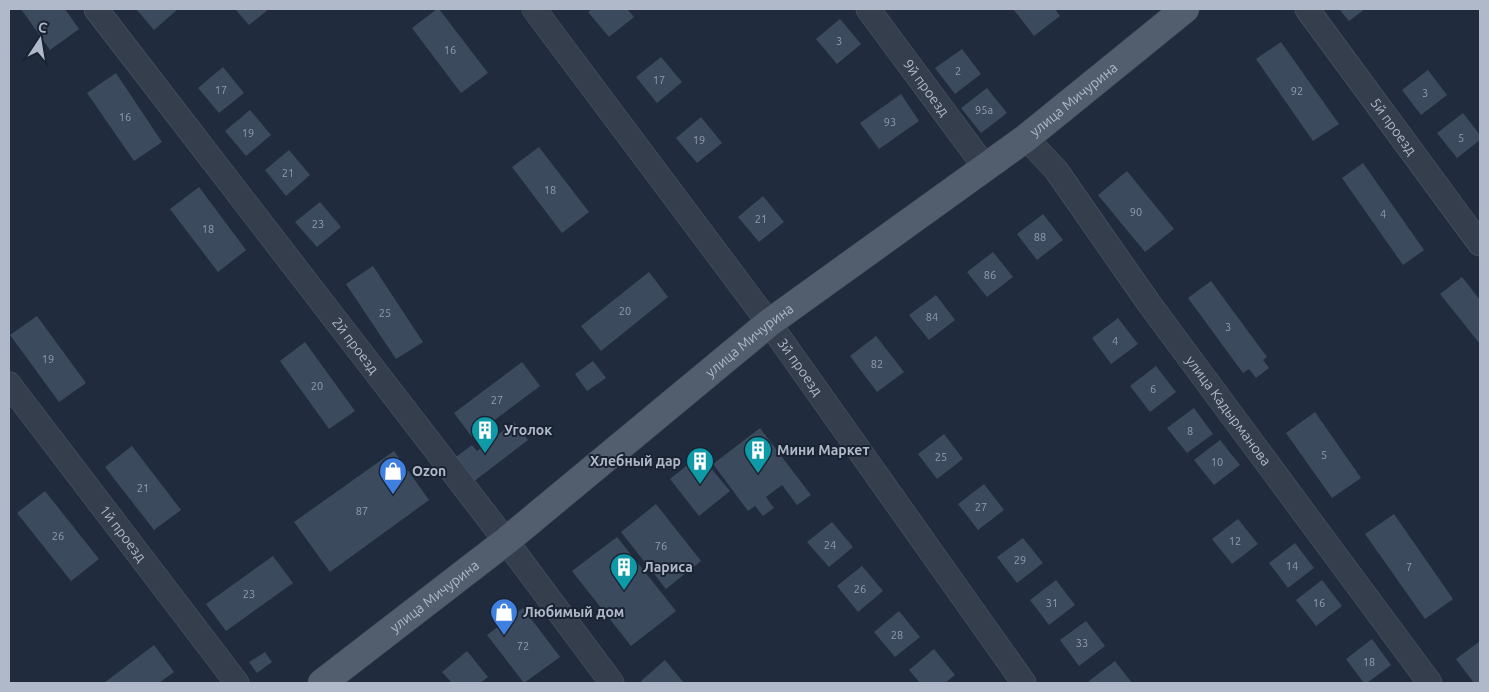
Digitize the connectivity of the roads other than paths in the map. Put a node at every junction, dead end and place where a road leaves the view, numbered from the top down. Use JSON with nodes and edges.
{"nodes":[{"id":1,"x":96,"y":9,"type":"edge"},
{"id":2,"x":534,"y":9,"type":"edge"},
{"id":3,"x":868,"y":9,"type":"edge"},
{"id":4,"x":1307,"y":9,"type":"edge"},
{"id":5,"x":1182,"y":10,"type":"edge"},
{"id":6,"x":1026,"y":138,"type":"junction"},
{"id":7,"x":985,"y":167,"type":"junction"},
{"id":8,"x":1480,"y":244,"type":"edge"},
{"id":9,"x":769,"y":323,"type":"junction"},
{"id":10,"x":9,"y":384,"type":"edge"},
{"id":11,"x":506,"y":541,"type":"junction"},
{"id":12,"x":237,"y":683,"type":"edge"},
{"id":13,"x":322,"y":683,"type":"edge"},
{"id":14,"x":612,"y":683,"type":"edge"},
{"id":15,"x":1024,"y":683,"type":"edge"},
{"id":16,"x":1430,"y":683,"type":"edge"}],
"edges":[{"from":1,"to":11,"type":"street","name":"2й проезд"},
{"from":2,"to":9,"type":"street","name":"3й проезд"},
{"from":3,"to":7,"type":"street","name":"9й проезд"},
{"from":4,"to":8,"type":"street","name":"5й проезд"},
{"from":5,"to":6,"type":"main road","name":"улица Мичурина"},
{"from":6,"to":7,"type":"main road","name":"улица Мичурина"},
{"from":6,"to":16,"type":"street","name":"улица Кадырманова"},
{"from":7,"to":9,"type":"main road","name":"улица Мичурина"},
{"from":9,"to":11,"type":"main road","name":"улица Мичурина"},
{"from":9,"to":15,"type":"street","name":"3й проезд"},
{"from":10,"to":12,"type":"street","name":"1й проезд"},
{"from":11,"to":13,"type":"main road","name":"улица Мичурина"},
{"from":11,"to":14,"type":"street","name":"2й проезд"}]}
